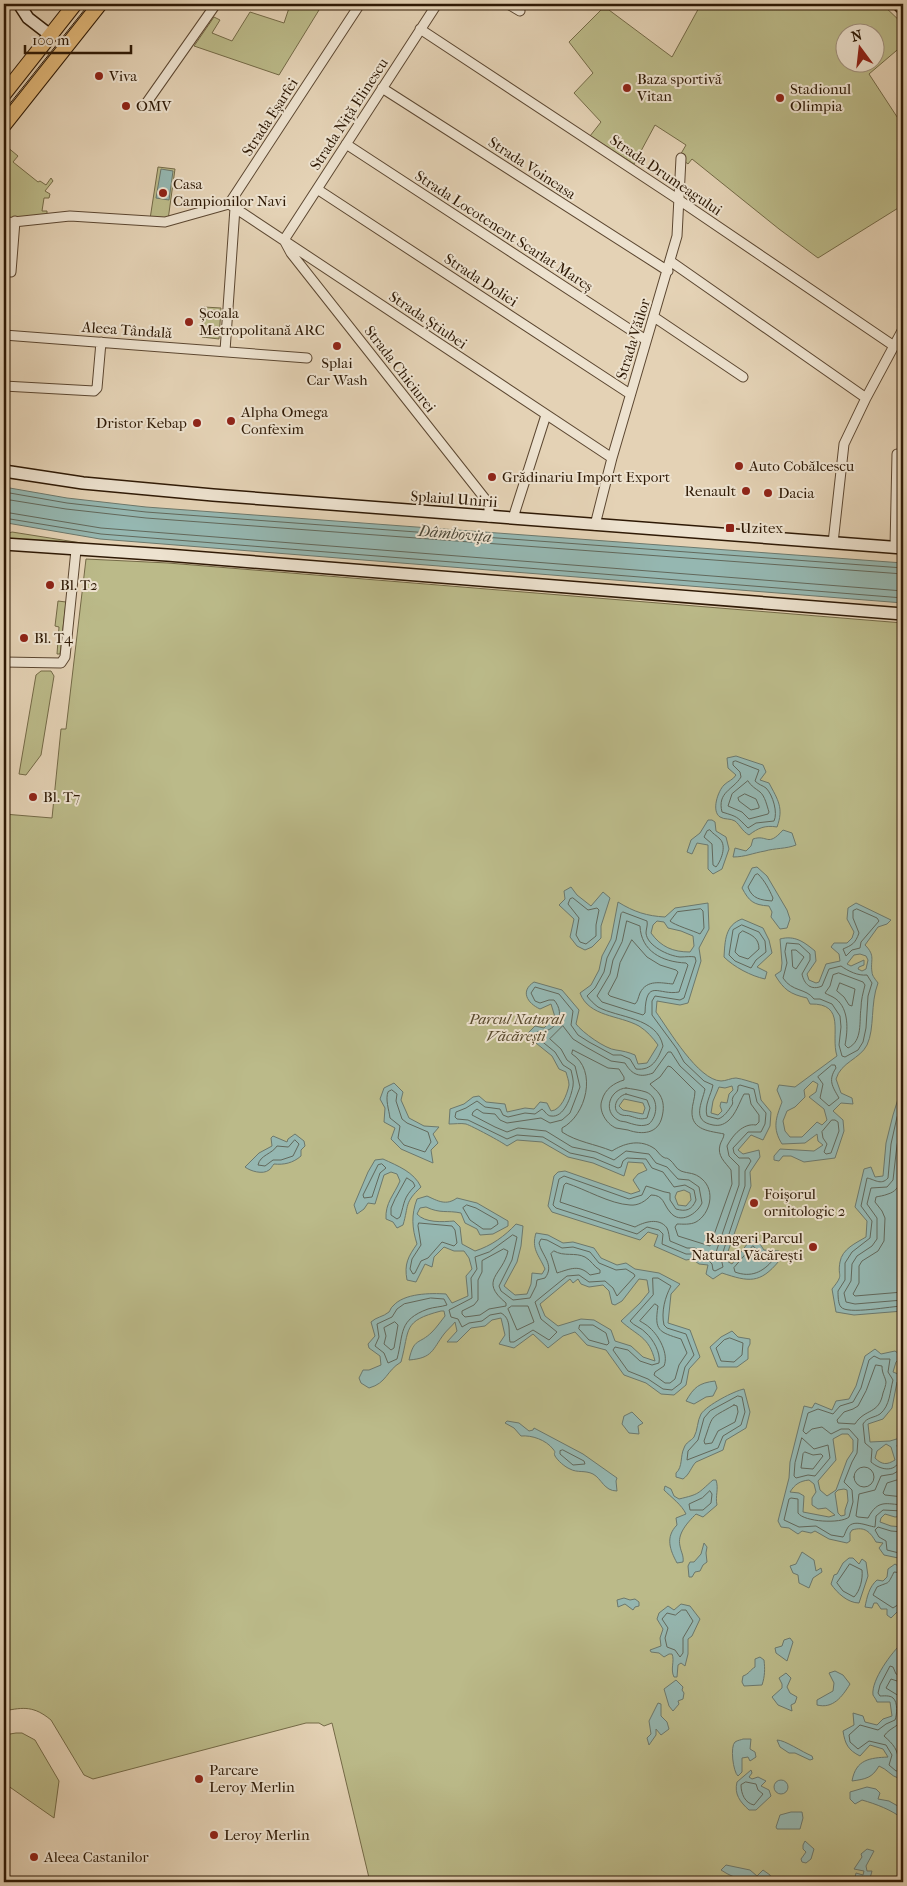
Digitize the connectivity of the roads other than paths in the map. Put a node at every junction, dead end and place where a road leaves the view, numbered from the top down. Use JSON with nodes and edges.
{"nodes":[{"id":1,"x":19,"y":4,"type":"edge"},
{"id":2,"x":75,"y":4,"type":"edge"},
{"id":3,"x":100,"y":4,"type":"edge"},
{"id":4,"x":216,"y":4,"type":"edge"},
{"id":5,"x":360,"y":4,"type":"edge"},
{"id":6,"x":437,"y":4,"type":"edge"},
{"id":7,"x":508,"y":4,"type":"edge"},
{"id":8,"x":898,"y":4,"type":"edge"},
{"id":9,"x":903,"y":9,"type":"edge"},
{"id":10,"x":520,"y":11,"type":"dead end"},
{"id":11,"x":420,"y":29,"type":"junction"},
{"id":12,"x":50,"y":35,"type":"junction"},
{"id":13,"x":382,"y":88,"type":"junction"},
{"id":14,"x":4,"y":94,"type":"edge"},
{"id":15,"x":145,"y":104,"type":"dead end"},
{"id":16,"x":4,"y":125,"type":"edge"},
{"id":17,"x":346,"y":144,"type":"junction"},
{"id":18,"x":681,"y":158,"type":"dead end"},
{"id":19,"x":317,"y":189,"type":"junction"},
{"id":20,"x":679,"y":200,"type":"junction"},
{"id":21,"x":232,"y":206,"type":"junction"},
{"id":22,"x":15,"y":221,"type":"junction"},
{"id":23,"x":4,"y":223,"type":"edge"},
{"id":24,"x":284,"y":240,"type":"junction"},
{"id":25,"x":669,"y":266,"type":"junction"},
{"id":26,"x":12,"y":272,"type":"dead end"},
{"id":27,"x":654,"y":317,"type":"junction"},
{"id":28,"x":903,"y":329,"type":"edge"},
{"id":29,"x":4,"y":335,"type":"edge"},
{"id":30,"x":646,"y":340,"type":"junction"},
{"id":31,"x":101,"y":342,"type":"junction"},
{"id":32,"x":894,"y":346,"type":"junction"},
{"id":33,"x":225,"y":351,"type":"junction"},
{"id":34,"x":307,"y":358,"type":"dead end"},
{"id":35,"x":743,"y":377,"type":"dead end"},
{"id":36,"x":4,"y":386,"type":"edge"},
{"id":37,"x":630,"y":394,"type":"junction"},
{"id":38,"x":866,"y":398,"type":"junction"},
{"id":39,"x":546,"y":415,"type":"junction"},
{"id":40,"x":897,"y":454,"type":"dead end"},
{"id":41,"x":612,"y":458,"type":"junction"},
{"id":42,"x":4,"y":471,"type":"edge"},
{"id":43,"x":489,"y":517,"type":"junction"},
{"id":44,"x":513,"y":518,"type":"junction"},
{"id":45,"x":595,"y":525,"type":"junction"},
{"id":46,"x":833,"y":543,"type":"junction"},
{"id":47,"x":4,"y":544,"type":"edge"},
{"id":48,"x":899,"y":548,"type":"edge"},
{"id":49,"x":76,"y":550,"type":"junction"},
{"id":50,"x":903,"y":614,"type":"edge"},
{"id":51,"x":4,"y":662,"type":"edge"}],
"edges":[{"from":1,"to":12,"type":"main road"},
{"from":2,"to":12,"type":"main road"},
{"from":3,"to":16,"type":"main road"},
{"from":4,"to":15,"type":"street"},
{"from":5,"to":21,"type":"street","name":"Strada Eșarfei"},
{"from":6,"to":11,"type":"street","name":"Strada Niță Elinescu"},
{"from":7,"to":10,"type":"street"},
{"from":8,"to":9,"type":"main road"},
{"from":11,"to":13,"type":"street","name":"Strada Niță Elinescu"},
{"from":11,"to":20,"type":"street","name":"Strada Drumeagului"},
{"from":12,"to":14,"type":"main road"},
{"from":13,"to":17,"type":"street","name":"Strada Niță Elinescu"},
{"from":13,"to":25,"type":"street","name":"Strada Voineasa"},
{"from":17,"to":19,"type":"street","name":"Strada Niță Elinescu"},
{"from":17,"to":30,"type":"street","name":"Strada Locotenent Scarlat Mareș"},
{"from":18,"to":20,"type":"street","name":"Strada Văilor"},
{"from":19,"to":24,"type":"street","name":"Strada Niță Elinescu"},
{"from":19,"to":37,"type":"street","name":"Strada Doliei"},
{"from":20,"to":25,"type":"street","name":"Strada Văilor"},
{"from":20,"to":32,"type":"street","name":"Strada Drumeagului"},
{"from":21,"to":22,"type":"street"},
{"from":21,"to":24,"type":"street","name":"Strada Știubei"},
{"from":21,"to":33,"type":"street"},
{"from":22,"to":23,"type":"street"},
{"from":22,"to":26,"type":"street"},
{"from":24,"to":39,"type":"street","name":"Strada Știubei"},
{"from":24,"to":43,"type":"street","name":"Strada Chiciurei"},
{"from":25,"to":27,"type":"street","name":"Strada Văilor"},
{"from":25,"to":38,"type":"street","name":"Strada Voineasa"},
{"from":27,"to":30,"type":"street","name":"Strada Văilor"},
{"from":27,"to":35,"type":"street"},
{"from":28,"to":32,"type":"street"},
{"from":29,"to":31,"type":"street","name":"Aleea Tândală"},
{"from":30,"to":37,"type":"street","name":"Strada Văilor"},
{"from":31,"to":33,"type":"street","name":"Aleea Tândală"},
{"from":31,"to":36,"type":"street"},
{"from":32,"to":38,"type":"street"},
{"from":33,"to":34,"type":"street","name":"Aleea Tândală"},
{"from":37,"to":41,"type":"street","name":"Strada Văilor"},
{"from":38,"to":46,"type":"street"},
{"from":39,"to":41,"type":"street","name":"Strada Știubei"},
{"from":39,"to":44,"type":"street"},
{"from":40,"to":48,"type":"street"},
{"from":41,"to":45,"type":"street","name":"Strada Văilor"},
{"from":42,"to":43,"type":"main road","name":"Splaiul Unirii"},
{"from":43,"to":44,"type":"main road","name":"Splaiul Unirii"},
{"from":44,"to":45,"type":"main road","name":"Splaiul Unirii"},
{"from":45,"to":46,"type":"main road","name":"Splaiul Unirii"},
{"from":46,"to":48,"type":"main road","name":"Splaiul Unirii"},
{"from":47,"to":49,"type":"main road"},
{"from":49,"to":50,"type":"main road"},
{"from":49,"to":51,"type":"street"}]}
